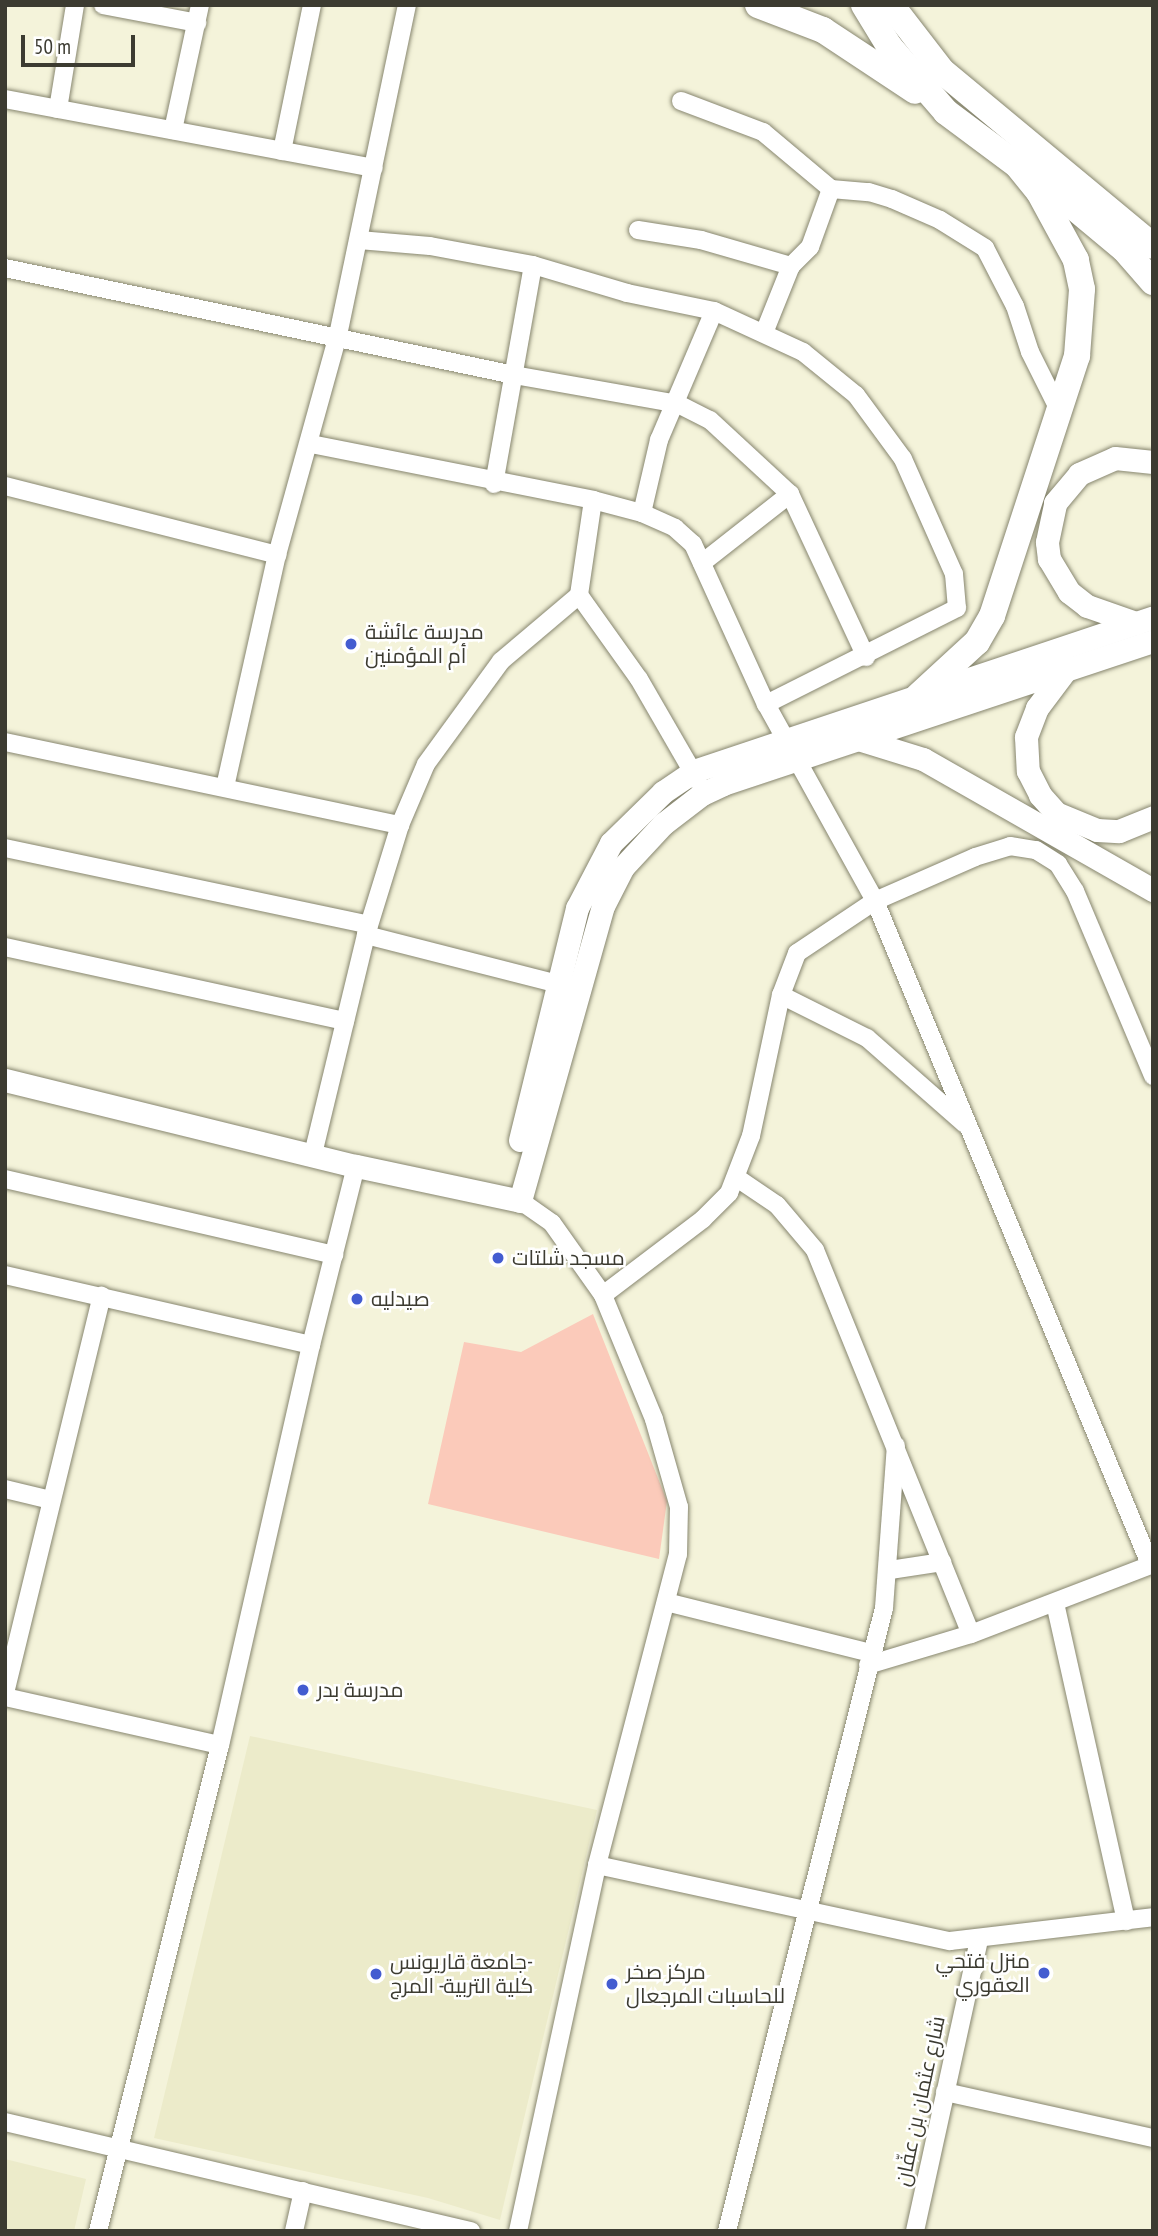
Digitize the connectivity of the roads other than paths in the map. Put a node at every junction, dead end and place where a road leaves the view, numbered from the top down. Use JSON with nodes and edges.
{"nodes":[{"id":1,"x":75,"y":5,"type":"edge"},
{"id":2,"x":103,"y":5,"type":"edge"},
{"id":3,"x":312,"y":5,"type":"edge"},
{"id":4,"x":407,"y":5,"type":"edge"},
{"id":5,"x":758,"y":5,"type":"edge"},
{"id":6,"x":864,"y":5,"type":"edge"},
{"id":7,"x":891,"y":5,"type":"edge"},
{"id":8,"x":199,"y":14,"type":"edge"},
{"id":9,"x":5,"y":99,"type":"edge"},
{"id":10,"x":681,"y":101,"type":"dead end"},
{"id":11,"x":58,"y":108,"type":"junction"},
{"id":12,"x":946,"y":112,"type":"junction"},
{"id":13,"x":173,"y":130,"type":"junction"},
{"id":14,"x":282,"y":150,"type":"junction"},
{"id":15,"x":1015,"y":162,"type":"junction"},
{"id":16,"x":374,"y":168,"type":"junction"},
{"id":17,"x":831,"y":189,"type":"junction"},
{"id":18,"x":638,"y":230,"type":"dead end"},
{"id":19,"x":359,"y":240,"type":"junction"},
{"id":20,"x":1153,"y":246,"type":"edge"},
{"id":21,"x":533,"y":265,"type":"junction"},
{"id":22,"x":791,"y":266,"type":"junction"},
{"id":23,"x":5,"y":268,"type":"edge"},
{"id":24,"x":1153,"y":282,"type":"edge"},
{"id":25,"x":714,"y":311,"type":"junction"},
{"id":26,"x":764,"y":333,"type":"junction"},
{"id":27,"x":338,"y":335,"type":"junction"},
{"id":28,"x":514,"y":375,"type":"junction"},
{"id":29,"x":678,"y":404,"type":"junction"},
{"id":30,"x":1061,"y":414,"type":"junction"},
{"id":31,"x":311,"y":444,"type":"junction"},
{"id":32,"x":1153,"y":462,"type":"edge"},
{"id":33,"x":494,"y":484,"type":"junction"},
{"id":34,"x":5,"y":486,"type":"edge"},
{"id":35,"x":790,"y":494,"type":"junction"},
{"id":36,"x":593,"y":500,"type":"junction"},
{"id":37,"x":642,"y":513,"type":"junction"},
{"id":38,"x":277,"y":555,"type":"junction"},
{"id":39,"x":702,"y":564,"type":"junction"},
{"id":40,"x":579,"y":595,"type":"junction"},
{"id":41,"x":1144,"y":620,"type":"edge"},
{"id":42,"x":1153,"y":641,"type":"edge"},
{"id":43,"x":866,"y":657,"type":"junction"},
{"id":44,"x":1067,"y":668,"type":"junction"},
{"id":45,"x":918,"y":696,"type":"junction"},
{"id":46,"x":766,"y":704,"type":"junction"},
{"id":47,"x":855,"y":738,"type":"junction"},
{"id":48,"x":5,"y":742,"type":"edge"},
{"id":49,"x":792,"y":749,"type":"junction"},
{"id":50,"x":694,"y":771,"type":"junction"},
{"id":51,"x":225,"y":787,"type":"junction"},
{"id":52,"x":702,"y":794,"type":"junction"},
{"id":53,"x":1153,"y":817,"type":"edge"},
{"id":54,"x":400,"y":825,"type":"junction"},
{"id":55,"x":5,"y":848,"type":"edge"},
{"id":56,"x":1153,"y":890,"type":"edge"},
{"id":57,"x":875,"y":901,"type":"junction"},
{"id":58,"x":368,"y":930,"type":"junction"},
{"id":59,"x":5,"y":947,"type":"edge"},
{"id":60,"x":555,"y":983,"type":"junction"},
{"id":61,"x":780,"y":995,"type":"junction"},
{"id":62,"x":345,"y":1021,"type":"junction"},
{"id":63,"x":1153,"y":1076,"type":"edge"},
{"id":64,"x":5,"y":1080,"type":"edge"},
{"id":65,"x":971,"y":1130,"type":"junction"},
{"id":66,"x":313,"y":1154,"type":"junction"},
{"id":67,"x":356,"y":1166,"type":"junction"},
{"id":68,"x":737,"y":1178,"type":"junction"},
{"id":69,"x":5,"y":1179,"type":"edge"},
{"id":70,"x":513,"y":1200,"type":"junction"},
{"id":71,"x":334,"y":1255,"type":"junction"},
{"id":72,"x":5,"y":1275,"type":"edge"},
{"id":73,"x":603,"y":1295,"type":"junction"},
{"id":74,"x":102,"y":1296,"type":"junction"},
{"id":75,"x":311,"y":1345,"type":"junction"},
{"id":76,"x":895,"y":1445,"type":"junction"},
{"id":77,"x":5,"y":1489,"type":"edge"},
{"id":78,"x":51,"y":1500,"type":"junction"},
{"id":79,"x":943,"y":1562,"type":"junction"},
{"id":80,"x":1152,"y":1564,"type":"edge"},
{"id":81,"x":890,"y":1570,"type":"junction"},
{"id":82,"x":666,"y":1602,"type":"junction"},
{"id":83,"x":1055,"y":1603,"type":"junction"},
{"id":84,"x":971,"y":1634,"type":"junction"},
{"id":85,"x":869,"y":1659,"type":"junction"},
{"id":86,"x":5,"y":1695,"type":"edge"},
{"id":87,"x":220,"y":1745,"type":"junction"},
{"id":88,"x":597,"y":1865,"type":"junction"},
{"id":89,"x":806,"y":1913,"type":"junction"},
{"id":90,"x":1153,"y":1917,"type":"edge"},
{"id":91,"x":1126,"y":1921,"type":"junction"},
{"id":92,"x":979,"y":1940,"type":"junction"},
{"id":93,"x":945,"y":2092,"type":"junction"},
{"id":94,"x":5,"y":2122,"type":"edge"},
{"id":95,"x":1153,"y":2138,"type":"edge"},
{"id":96,"x":119,"y":2149,"type":"junction"},
{"id":97,"x":303,"y":2191,"type":"junction"},
{"id":98,"x":99,"y":2231,"type":"edge"},
{"id":99,"x":294,"y":2231,"type":"edge"},
{"id":100,"x":471,"y":2231,"type":"edge"},
{"id":101,"x":518,"y":2231,"type":"edge"},
{"id":102,"x":727,"y":2231,"type":"edge"},
{"id":103,"x":915,"y":2231,"type":"edge"}],
"edges":[{"from":1,"to":11,"type":"street"},
{"from":2,"to":8,"type":"street"},
{"from":3,"to":14,"type":"street"},
{"from":4,"to":16,"type":"street"},
{"from":5,"to":12,"type":"highway"},
{"from":6,"to":12,"type":"highway"},
{"from":7,"to":20,"type":"highway"},
{"from":8,"to":13,"type":"street"},
{"from":9,"to":11,"type":"street"},
{"from":10,"to":17,"type":"street"},
{"from":11,"to":13,"type":"street"},
{"from":12,"to":15,"type":"highway"},
{"from":13,"to":14,"type":"street"},
{"from":14,"to":16,"type":"street"},
{"from":15,"to":24,"type":"highway"},
{"from":15,"to":30,"type":"highway"},
{"from":16,"to":19,"type":"street"},
{"from":17,"to":22,"type":"street"},
{"from":17,"to":30,"type":"street"},
{"from":18,"to":22,"type":"street"},
{"from":19,"to":21,"type":"street"},
{"from":19,"to":27,"type":"street"},
{"from":21,"to":25,"type":"street"},
{"from":21,"to":28,"type":"street"},
{"from":22,"to":26,"type":"street"},
{"from":23,"to":27,"type":"street"},
{"from":25,"to":26,"type":"street"},
{"from":25,"to":29,"type":"street"},
{"from":26,"to":43,"type":"street"},
{"from":27,"to":28,"type":"street"},
{"from":27,"to":31,"type":"street"},
{"from":28,"to":29,"type":"street"},
{"from":28,"to":33,"type":"street"},
{"from":29,"to":35,"type":"street"},
{"from":29,"to":37,"type":"street"},
{"from":30,"to":45,"type":"highway"},
{"from":31,"to":33,"type":"street"},
{"from":31,"to":38,"type":"street"},
{"from":32,"to":41,"type":"main road"},
{"from":33,"to":36,"type":"street"},
{"from":34,"to":38,"type":"street"},
{"from":35,"to":39,"type":"street"},
{"from":35,"to":43,"type":"street"},
{"from":36,"to":37,"type":"street"},
{"from":36,"to":40,"type":"street"},
{"from":37,"to":39,"type":"street"},
{"from":38,"to":51,"type":"street"},
{"from":39,"to":46,"type":"street"},
{"from":40,"to":50,"type":"street"},
{"from":40,"to":54,"type":"street"},
{"from":41,"to":45,"type":"main road"},
{"from":42,"to":44,"type":"main road"},
{"from":43,"to":46,"type":"street"},
{"from":44,"to":47,"type":"main road"},
{"from":44,"to":53,"type":"main road"},
{"from":45,"to":49,"type":"main road"},
{"from":46,"to":49,"type":"street"},
{"from":47,"to":49,"type":"main road"},
{"from":47,"to":56,"type":"main road"},
{"from":48,"to":51,"type":"street"},
{"from":49,"to":50,"type":"main road"},
{"from":49,"to":52,"type":"main road"},
{"from":49,"to":57,"type":"street"},
{"from":50,"to":52,"type":"street"},
{"from":50,"to":60,"type":"main road"},
{"from":51,"to":54,"type":"street"},
{"from":52,"to":70,"type":"main road"},
{"from":54,"to":58,"type":"street"},
{"from":55,"to":58,"type":"street"},
{"from":57,"to":61,"type":"street"},
{"from":57,"to":63,"type":"street"},
{"from":57,"to":65,"type":"street"},
{"from":58,"to":60,"type":"street"},
{"from":58,"to":62,"type":"street"},
{"from":59,"to":62,"type":"street"},
{"from":60,"to":70,"type":"main road"},
{"from":61,"to":65,"type":"street"},
{"from":61,"to":68,"type":"street"},
{"from":62,"to":66,"type":"street"},
{"from":64,"to":66,"type":"main road"},
{"from":65,"to":80,"type":"street"},
{"from":66,"to":67,"type":"main road"},
{"from":67,"to":70,"type":"main road"},
{"from":67,"to":71,"type":"street"},
{"from":68,"to":73,"type":"street"},
{"from":68,"to":76,"type":"street"},
{"from":69,"to":71,"type":"street"},
{"from":70,"to":73,"type":"street"},
{"from":71,"to":75,"type":"street"},
{"from":72,"to":74,"type":"street"},
{"from":73,"to":82,"type":"street"},
{"from":74,"to":75,"type":"street"},
{"from":74,"to":78,"type":"street"},
{"from":75,"to":87,"type":"street"},
{"from":76,"to":79,"type":"street"},
{"from":76,"to":81,"type":"street"},
{"from":77,"to":78,"type":"street"},
{"from":78,"to":86,"type":"street"},
{"from":79,"to":81,"type":"street"},
{"from":79,"to":84,"type":"street"},
{"from":80,"to":83,"type":"street"},
{"from":81,"to":85,"type":"street"},
{"from":82,"to":85,"type":"street"},
{"from":82,"to":88,"type":"street"},
{"from":83,"to":84,"type":"street"},
{"from":83,"to":91,"type":"street"},
{"from":84,"to":85,"type":"street"},
{"from":85,"to":89,"type":"street"},
{"from":86,"to":87,"type":"street"},
{"from":87,"to":96,"type":"street"},
{"from":88,"to":89,"type":"street"},
{"from":88,"to":101,"type":"street"},
{"from":89,"to":92,"type":"street"},
{"from":89,"to":102,"type":"street"},
{"from":90,"to":91,"type":"street"},
{"from":91,"to":92,"type":"street"},
{"from":92,"to":93,"type":"street","name":"شارع عثمان بن عفّان"},
{"from":93,"to":95,"type":"street"},
{"from":93,"to":103,"type":"street","name":"شارع عثمان بن عفّان"},
{"from":94,"to":96,"type":"street"},
{"from":96,"to":97,"type":"street"},
{"from":96,"to":98,"type":"street"},
{"from":97,"to":99,"type":"street"},
{"from":97,"to":100,"type":"street"}]}
